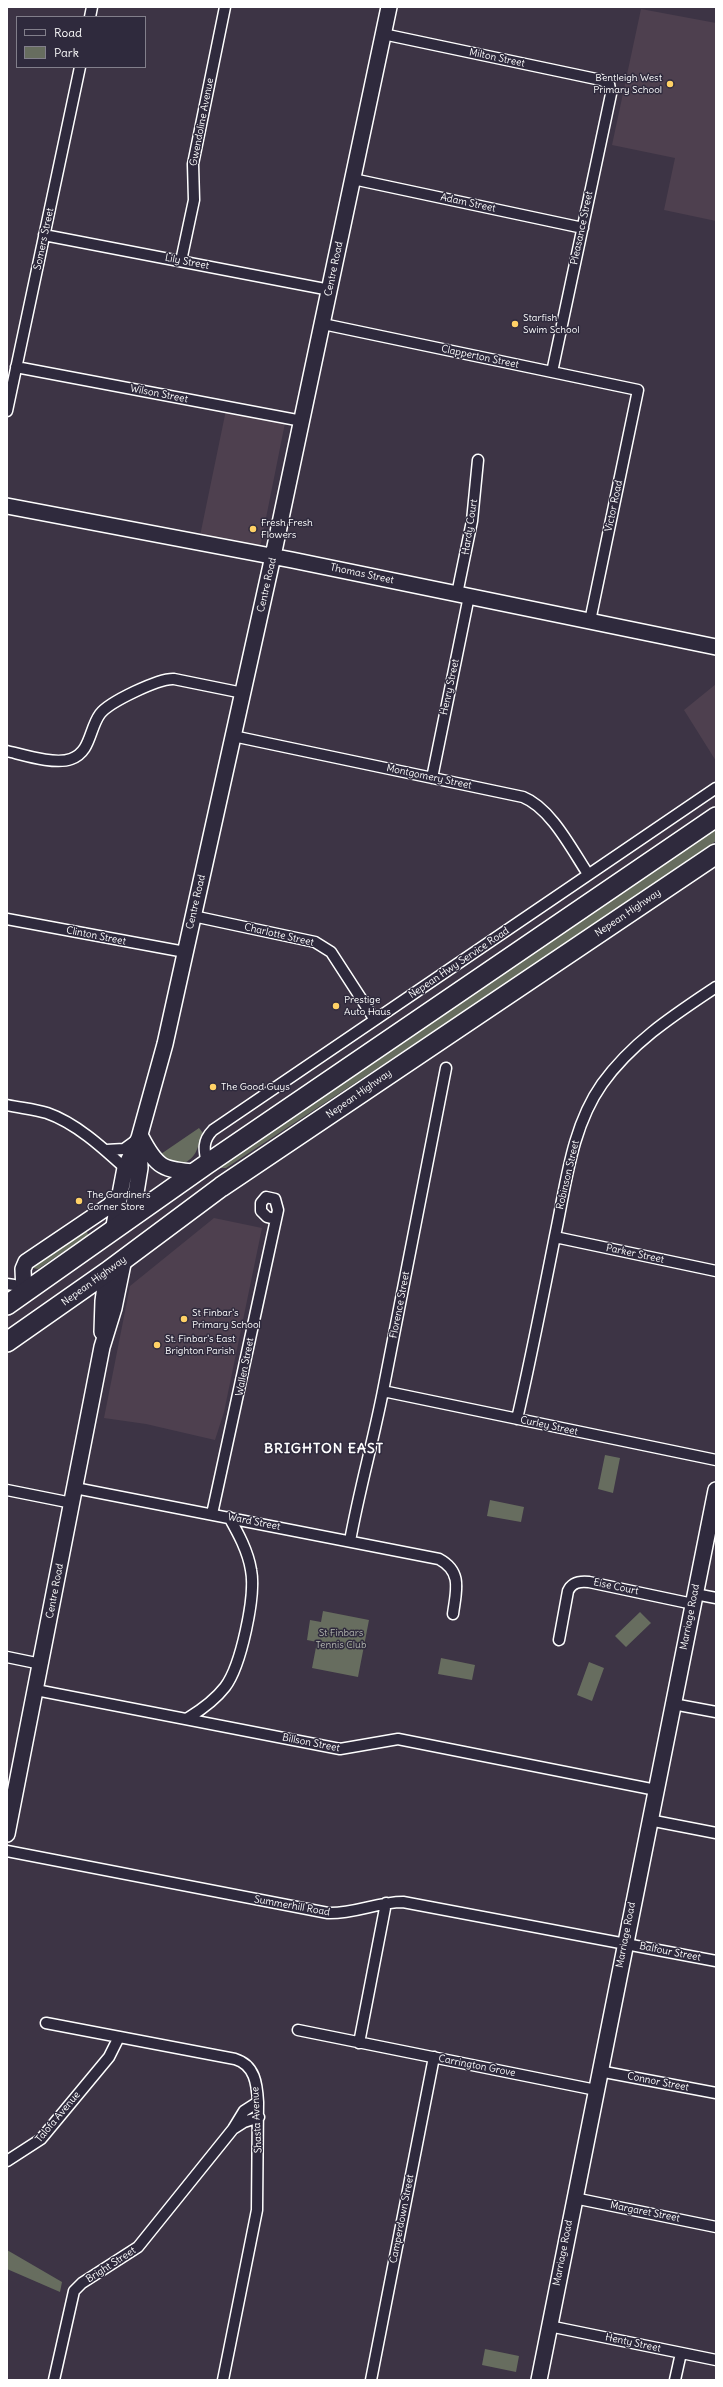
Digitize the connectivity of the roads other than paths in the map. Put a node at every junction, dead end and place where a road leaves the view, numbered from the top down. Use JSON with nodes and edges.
{"nodes":[{"id":1,"x":225,"y":7,"type":"edge"},
{"id":2,"x":389,"y":7,"type":"edge"},
{"id":3,"x":383,"y":34,"type":"junction"},
{"id":4,"x":80,"y":68,"type":"edge"},
{"id":5,"x":609,"y":84,"type":"joint"},
{"id":6,"x":353,"y":179,"type":"junction"},
{"id":7,"x":582,"y":228,"type":"junction"},
{"id":8,"x":44,"y":235,"type":"junction"},
{"id":9,"x":181,"y":261,"type":"junction"},
{"id":10,"x":330,"y":290,"type":"junction"},
{"id":11,"x":322,"y":324,"type":"junction"},
{"id":12,"x":16,"y":367,"type":"junction"},
{"id":13,"x":552,"y":372,"type":"junction"},
{"id":14,"x":638,"y":390,"type":"joint"},
{"id":15,"x":7,"y":411,"type":"edge"},
{"id":16,"x":302,"y":421,"type":"junction"},
{"id":17,"x":478,"y":460,"type":"dead end"},
{"id":18,"x":7,"y":506,"type":"edge"},
{"id":19,"x":273,"y":556,"type":"junction"},
{"id":20,"x":463,"y":595,"type":"junction"},
{"id":21,"x":590,"y":621,"type":"junction"},
{"id":22,"x":716,"y":647,"type":"edge"},
{"id":23,"x":243,"y":693,"type":"junction"},
{"id":24,"x":233,"y":736,"type":"junction"},
{"id":25,"x":7,"y":752,"type":"edge"},
{"id":26,"x":432,"y":778,"type":"junction"},
{"id":27,"x":716,"y":788,"type":"edge"},
{"id":28,"x":716,"y":817,"type":"edge"},
{"id":29,"x":716,"y":854,"type":"edge"},
{"id":30,"x":588,"y":874,"type":"junction"},
{"id":31,"x":193,"y":916,"type":"junction"},
{"id":32,"x":7,"y":919,"type":"edge"},
{"id":33,"x":185,"y":952,"type":"junction"},
{"id":34,"x":716,"y":986,"type":"edge"},
{"id":35,"x":376,"y":1020,"type":"junction"},
{"id":36,"x":446,"y":1068,"type":"dead end"},
{"id":37,"x":7,"y":1105,"type":"edge"},
{"id":38,"x":140,"y":1135,"type":"junction"},
{"id":39,"x":106,"y":1150,"type":"junction"},
{"id":40,"x":126,"y":1168,"type":"junction"},
{"id":41,"x":202,"y":1168,"type":"junction"},
{"id":42,"x":221,"y":1187,"type":"junction"},
{"id":43,"x":120,"y":1194,"type":"junction"},
{"id":44,"x":132,"y":1217,"type":"junction"},
{"id":45,"x":275,"y":1219,"type":"dead end"},
{"id":46,"x":113,"y":1231,"type":"junction"},
{"id":47,"x":555,"y":1237,"type":"junction"},
{"id":48,"x":124,"y":1259,"type":"junction"},
{"id":49,"x":716,"y":1271,"type":"edge"},
{"id":50,"x":107,"y":1272,"type":"junction"},
{"id":51,"x":7,"y":1284,"type":"edge"},
{"id":52,"x":23,"y":1294,"type":"junction"},
{"id":53,"x":7,"y":1305,"type":"edge"},
{"id":54,"x":7,"y":1342,"type":"edge"},
{"id":55,"x":102,"y":1347,"type":"junction"},
{"id":56,"x":383,"y":1391,"type":"junction"},
{"id":57,"x":518,"y":1419,"type":"junction"},
{"id":58,"x":716,"y":1460,"type":"edge"},
{"id":59,"x":75,"y":1488,"type":"junction"},
{"id":60,"x":7,"y":1490,"type":"edge"},
{"id":61,"x":716,"y":1490,"type":"edge"},
{"id":62,"x":72,"y":1503,"type":"junction"},
{"id":63,"x":212,"y":1514,"type":"junction"},
{"id":64,"x":229,"y":1517,"type":"junction"},
{"id":65,"x":713,"y":1523,"type":"edge"},
{"id":66,"x":350,"y":1541,"type":"junction"},
{"id":67,"x":716,"y":1598,"type":"edge"},
{"id":68,"x":694,"y":1599,"type":"junction"},
{"id":69,"x":453,"y":1614,"type":"dead end"},
{"id":70,"x":559,"y":1640,"type":"dead end"},
{"id":71,"x":7,"y":1657,"type":"edge"},
{"id":72,"x":41,"y":1664,"type":"junction"},
{"id":73,"x":36,"y":1690,"type":"junction"},
{"id":74,"x":673,"y":1704,"type":"junction"},
{"id":75,"x":716,"y":1712,"type":"edge"},
{"id":76,"x":188,"y":1718,"type":"junction"},
{"id":77,"x":656,"y":1790,"type":"junction"},
{"id":78,"x":649,"y":1820,"type":"junction"},
{"id":79,"x":8,"y":1828,"type":"edge"},
{"id":80,"x":716,"y":1833,"type":"edge"},
{"id":81,"x":7,"y":1851,"type":"edge"},
{"id":82,"x":386,"y":1902,"type":"junction"},
{"id":83,"x":624,"y":1944,"type":"junction"},
{"id":84,"x":716,"y":1961,"type":"edge"},
{"id":85,"x":46,"y":2023,"type":"dead end"},
{"id":86,"x":298,"y":2030,"type":"dead end"},
{"id":87,"x":115,"y":2037,"type":"junction"},
{"id":88,"x":359,"y":2043,"type":"junction"},
{"id":89,"x":434,"y":2057,"type":"junction"},
{"id":90,"x":599,"y":2071,"type":"junction"},
{"id":91,"x":596,"y":2090,"type":"junction"},
{"id":92,"x":716,"y":2093,"type":"edge"},
{"id":93,"x":258,"y":2102,"type":"junction"},
{"id":94,"x":259,"y":2117,"type":"junction"},
{"id":95,"x":234,"y":2129,"type":"junction"},
{"id":96,"x":7,"y":2161,"type":"edge"},
{"id":97,"x":574,"y":2198,"type":"junction"},
{"id":98,"x":716,"y":2227,"type":"edge"},
{"id":99,"x":549,"y":2326,"type":"junction"},
{"id":100,"x":681,"y":2353,"type":"junction"},
{"id":101,"x":716,"y":2360,"type":"edge"},
{"id":102,"x":54,"y":2380,"type":"edge"},
{"id":103,"x":223,"y":2380,"type":"edge"},
{"id":104,"x":371,"y":2380,"type":"edge"},
{"id":105,"x":538,"y":2380,"type":"edge"},
{"id":106,"x":675,"y":2380,"type":"edge"}],
"edges":[{"from":1,"to":9,"type":"street","name":"Gwendoline Avenue"},
{"from":2,"to":3,"type":"main road","name":"Centre Road"},
{"from":3,"to":5,"type":"street","name":"Milton Street"},
{"from":3,"to":6,"type":"main road","name":"Centre Road"},
{"from":4,"to":8,"type":"street","name":"Somers Street"},
{"from":5,"to":7,"type":"street","name":"Pleasance Street"},
{"from":6,"to":7,"type":"street","name":"Adam Street"},
{"from":6,"to":10,"type":"main road","name":"Centre Road"},
{"from":7,"to":13,"type":"street","name":"Pleasance Street"},
{"from":8,"to":9,"type":"street","name":"Lily Street"},
{"from":8,"to":12,"type":"street","name":"Somers Street"},
{"from":9,"to":10,"type":"street","name":"Lily Street"},
{"from":10,"to":11,"type":"main road","name":"Centre Road"},
{"from":11,"to":13,"type":"street","name":"Clapperton Street"},
{"from":11,"to":16,"type":"main road","name":"Centre Road"},
{"from":12,"to":15,"type":"street","name":"Somers Street"},
{"from":12,"to":16,"type":"street","name":"Wilson Street"},
{"from":13,"to":14,"type":"street","name":"Clapperton Street"},
{"from":14,"to":21,"type":"street","name":"Victor Road"},
{"from":16,"to":19,"type":"main road","name":"Centre Road"},
{"from":17,"to":20,"type":"street","name":"Hardy Court"},
{"from":18,"to":19,"type":"main road","name":"Thomas Street"},
{"from":19,"to":20,"type":"main road","name":"Thomas Street"},
{"from":19,"to":23,"type":"main road","name":"Centre Road"},
{"from":20,"to":21,"type":"main road","name":"Thomas Street"},
{"from":20,"to":26,"type":"street","name":"Henry Street"},
{"from":21,"to":22,"type":"main road","name":"Thomas Street"},
{"from":23,"to":24,"type":"main road","name":"Centre Road"},
{"from":23,"to":25,"type":"street"},
{"from":24,"to":26,"type":"street","name":"Montgomery Street"},
{"from":24,"to":31,"type":"main road","name":"Centre Road"},
{"from":26,"to":30,"type":"street","name":"Montgomery Street"},
{"from":27,"to":30,"type":"street","name":"Nepean Hwy Service Road"},
{"from":28,"to":41,"type":"highway"},
{"from":29,"to":42,"type":"highway","name":"Nepean Highway"},
{"from":30,"to":35,"type":"street","name":"Nepean Hwy Service Road"},
{"from":31,"to":33,"type":"main road","name":"Centre Road"},
{"from":31,"to":35,"type":"street","name":"Charlotte Street"},
{"from":32,"to":33,"type":"street","name":"Clinton Street"},
{"from":33,"to":38,"type":"main road","name":"Centre Road"},
{"from":34,"to":47,"type":"street","name":"Robinson Street"},
{"from":35,"to":41,"type":"street","name":"Nepean Hwy Service Road"},
{"from":36,"to":56,"type":"street","name":"Florence Street"},
{"from":37,"to":39,"type":"street"},
{"from":38,"to":39,"type":"street"},
{"from":38,"to":40,"type":"main road","name":"Centre Road"},
{"from":38,"to":41,"type":"main road"},
{"from":38,"to":44,"type":"main road","name":"Centre Road"},
{"from":39,"to":40,"type":"street"},
{"from":40,"to":43,"type":"main road","name":"Centre Road"},
{"from":41,"to":42,"type":"highway"},
{"from":41,"to":44,"type":"highway"},
{"from":42,"to":48,"type":"highway","name":"Nepean Highway"},
{"from":43,"to":46,"type":"main road","name":"Centre Road"},
{"from":43,"to":52,"type":"main road"},
{"from":44,"to":46,"type":"highway"},
{"from":44,"to":48,"type":"highway","name":"Centre Road"},
{"from":45,"to":63,"type":"street","name":"Wallen Street"},
{"from":46,"to":50,"type":"highway","name":"Centre Road"},
{"from":46,"to":52,"type":"highway"},
{"from":47,"to":49,"type":"street","name":"Parker Street"},
{"from":47,"to":57,"type":"street","name":"Robinson Street"},
{"from":48,"to":50,"type":"highway","name":"Nepean Highway"},
{"from":48,"to":55,"type":"main road","name":"Centre Road"},
{"from":50,"to":54,"type":"highway","name":"Nepean Highway"},
{"from":50,"to":55,"type":"main road","name":"Centre Road"},
{"from":51,"to":52,"type":"street"},
{"from":52,"to":53,"type":"highway"},
{"from":55,"to":59,"type":"main road","name":"Centre Road"},
{"from":56,"to":57,"type":"street","name":"Curley Street"},
{"from":56,"to":66,"type":"street","name":"Florence Street"},
{"from":57,"to":58,"type":"street","name":"Curley Street"},
{"from":59,"to":62,"type":"main road","name":"Centre Road"},
{"from":59,"to":63,"type":"street","name":"Ward Street"},
{"from":60,"to":62,"type":"street"},
{"from":61,"to":65,"type":"main road","name":"Marriage Road"},
{"from":62,"to":72,"type":"main road","name":"Centre Road"},
{"from":63,"to":64,"type":"street","name":"Ward Street"},
{"from":64,"to":66,"type":"street","name":"Ward Street"},
{"from":64,"to":76,"type":"street"},
{"from":65,"to":68,"type":"main road","name":"Marriage Road"},
{"from":66,"to":69,"type":"street","name":"Ward Street"},
{"from":67,"to":68,"type":"street"},
{"from":68,"to":70,"type":"street","name":"Eise Court"},
{"from":68,"to":74,"type":"main road","name":"Marriage Road"},
{"from":71,"to":72,"type":"street"},
{"from":72,"to":73,"type":"main road","name":"Centre Road"},
{"from":73,"to":76,"type":"street","name":"Billson Street"},
{"from":73,"to":79,"type":"main road","name":"Centre Road"},
{"from":74,"to":75,"type":"street"},
{"from":74,"to":77,"type":"main road","name":"Marriage Road"},
{"from":76,"to":77,"type":"street","name":"Billson Street"},
{"from":77,"to":78,"type":"main road","name":"Marriage Road"},
{"from":78,"to":80,"type":"street"},
{"from":78,"to":83,"type":"main road","name":"Marriage Road"},
{"from":81,"to":82,"type":"street","name":"Summerhill Road"},
{"from":82,"to":83,"type":"street","name":"Summerhill Road"},
{"from":82,"to":88,"type":"street"},
{"from":83,"to":84,"type":"street","name":"Balfour Street"},
{"from":83,"to":90,"type":"main road","name":"Marriage Road"},
{"from":85,"to":87,"type":"street","name":"Shasta Avenue"},
{"from":86,"to":88,"type":"street","name":"Carrington Grove"},
{"from":87,"to":93,"type":"street","name":"Shasta Avenue"},
{"from":87,"to":96,"type":"street","name":"Talofa Avenue"},
{"from":88,"to":89,"type":"street","name":"Carrington Grove"},
{"from":89,"to":91,"type":"street","name":"Carrington Grove"},
{"from":89,"to":104,"type":"street","name":"Camperdown Street"},
{"from":90,"to":91,"type":"main road","name":"Marriage Road"},
{"from":90,"to":92,"type":"street","name":"Connor Street"},
{"from":91,"to":97,"type":"main road","name":"Marriage Road"},
{"from":93,"to":94,"type":"street","name":"Shasta Avenue"},
{"from":93,"to":95,"type":"street","name":"Bright Street"},
{"from":94,"to":95,"type":"street","name":"Bright Street"},
{"from":94,"to":103,"type":"street","name":"Shasta Avenue"},
{"from":95,"to":102,"type":"street","name":"Bright Street"},
{"from":97,"to":98,"type":"street","name":"Margaret Street"},
{"from":97,"to":99,"type":"main road","name":"Marriage Road"},
{"from":99,"to":100,"type":"street","name":"Henty Street"},
{"from":99,"to":105,"type":"main road","name":"Marriage Road"},
{"from":100,"to":101,"type":"street","name":"Henty Street"},
{"from":100,"to":106,"type":"street"}]}
